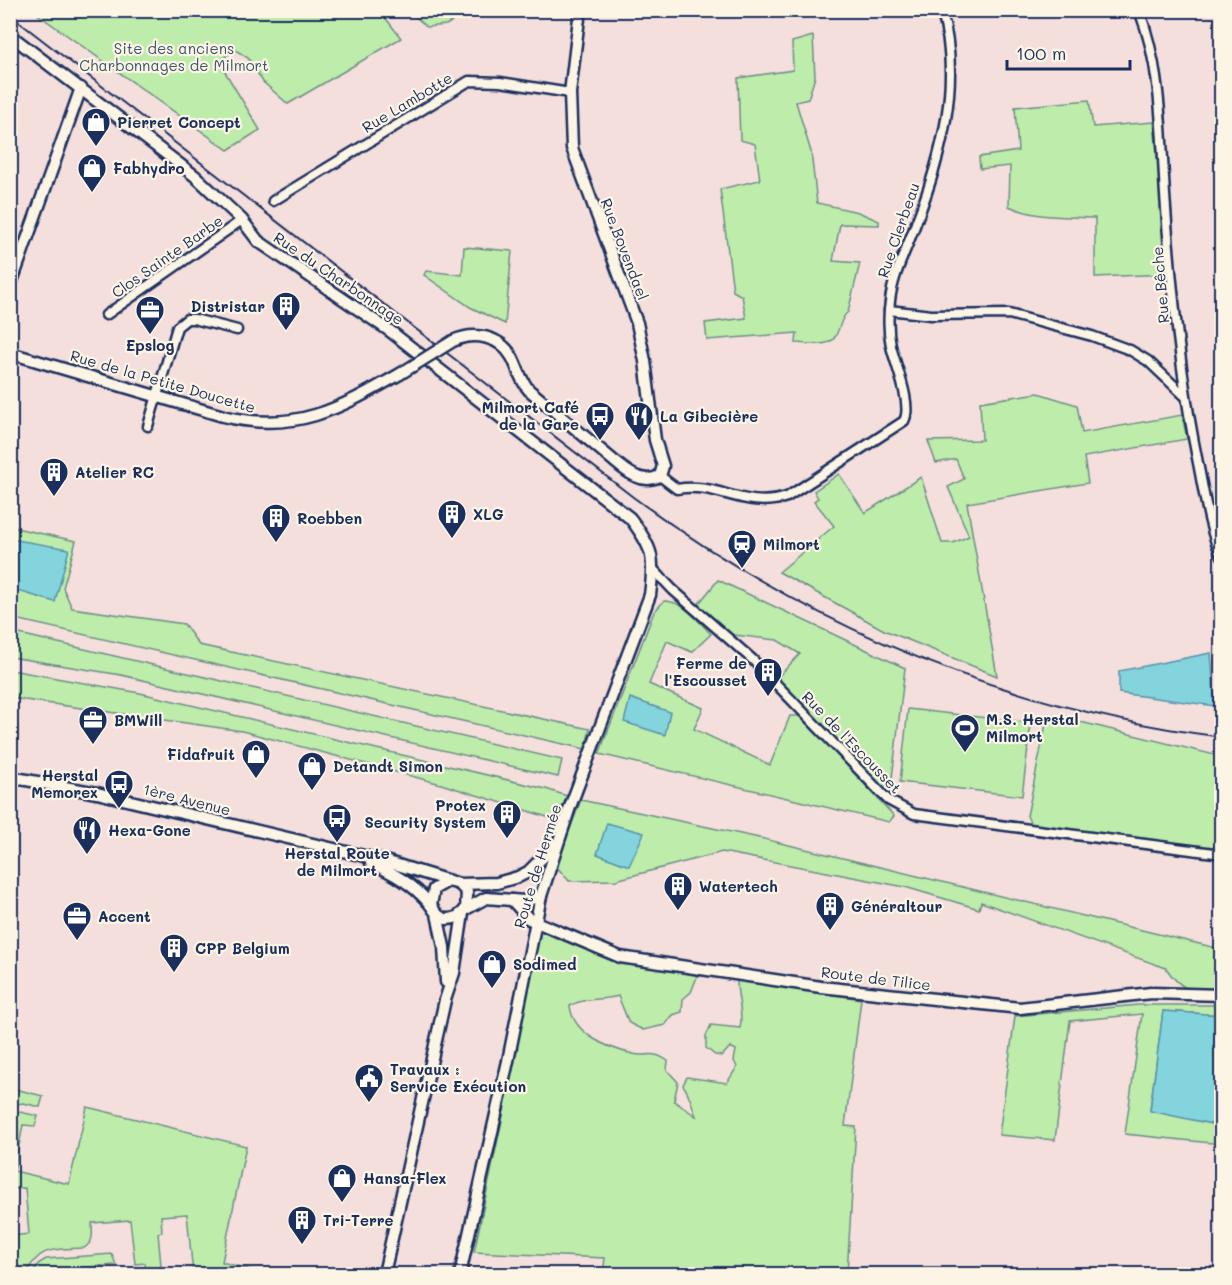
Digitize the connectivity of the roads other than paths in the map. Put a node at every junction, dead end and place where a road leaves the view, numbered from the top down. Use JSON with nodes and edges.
{"nodes":[{"id":1,"x":580,"y":10,"type":"edge"},
{"id":2,"x":941,"y":10,"type":"edge"},
{"id":3,"x":1139,"y":10,"type":"edge"},
{"id":4,"x":10,"y":35,"type":"edge"},
{"id":5,"x":81,"y":88,"type":"junction"},
{"id":6,"x":570,"y":93,"type":"junction"},
{"id":7,"x":273,"y":201,"type":"dead end"},
{"id":8,"x":242,"y":220,"type":"junction"},
{"id":9,"x":10,"y":286,"type":"edge"},
{"id":10,"x":889,"y":310,"type":"junction"},
{"id":11,"x":106,"y":315,"type":"dead end"},
{"id":12,"x":237,"y":330,"type":"dead end"},
{"id":13,"x":10,"y":353,"type":"edge"},
{"id":14,"x":1184,"y":394,"type":"junction"},
{"id":15,"x":157,"y":396,"type":"junction"},
{"id":16,"x":148,"y":426,"type":"dead end"},
{"id":17,"x":660,"y":476,"type":"junction"},
{"id":18,"x":650,"y":546,"type":"joint"},
{"id":19,"x":1221,"y":556,"type":"edge"},
{"id":20,"x":653,"y":569,"type":"junction"},
{"id":21,"x":10,"y":777,"type":"edge"},
{"id":22,"x":559,"y":842,"type":"junction"},
{"id":23,"x":1221,"y":854,"type":"edge"},
{"id":24,"x":355,"y":855,"type":"junction"},
{"id":25,"x":528,"y":872,"type":"junction"},
{"id":26,"x":448,"y":881,"type":"junction"},
{"id":27,"x":545,"y":881,"type":"junction"},
{"id":28,"x":459,"y":884,"type":"junction"},
{"id":29,"x":541,"y":896,"type":"junction"},
{"id":30,"x":512,"y":900,"type":"junction"},
{"id":31,"x":434,"y":910,"type":"junction"},
{"id":32,"x":465,"y":911,"type":"junction"},
{"id":33,"x":534,"y":921,"type":"junction"},
{"id":34,"x":1221,"y":995,"type":"edge"},
{"id":35,"x":445,"y":1000,"type":"junction"},
{"id":36,"x":384,"y":1275,"type":"edge"},
{"id":37,"x":460,"y":1275,"type":"edge"}],
"edges":[{"from":1,"to":6,"type":"street","name":"Rue Bovendael"},
{"from":2,"to":10,"type":"street","name":"Rue Clerbeau"},
{"from":3,"to":14,"type":"street","name":"Rue Bêche"},
{"from":4,"to":5,"type":"street","name":"Rue du Charbonnage"},
{"from":5,"to":8,"type":"street","name":"Rue du Charbonnage"},
{"from":5,"to":9,"type":"street"},
{"from":6,"to":7,"type":"street","name":"Rue Lambotte"},
{"from":6,"to":17,"type":"street","name":"Rue Bovendael"},
{"from":8,"to":11,"type":"street","name":"Clos Sainte Barbe"},
{"from":8,"to":18,"type":"street","name":"Rue du Charbonnage"},
{"from":10,"to":14,"type":"street"},
{"from":10,"to":17,"type":"street","name":"Rue Clerbeau"},
{"from":12,"to":15,"type":"street"},
{"from":13,"to":15,"type":"street","name":"Rue de la Petite Doucette"},
{"from":14,"to":19,"type":"street","name":"Rue Bêche"},
{"from":15,"to":16,"type":"street"},
{"from":15,"to":17,"type":"street","name":"Rue de la Petite Doucette","bridge":true},
{"from":18,"to":20,"type":"street","name":"Route de Hermée"},
{"from":20,"to":22,"type":"street","name":"Route de Hermée"},
{"from":20,"to":23,"type":"street","name":"Rue de l'Escousset"},
{"from":21,"to":24,"type":"street","name":"1ère Avenue"},
{"from":22,"to":25,"type":"street","name":"1ère Avenue"},
{"from":22,"to":27,"type":"street","name":"Route de Hermée"},
{"from":24,"to":26,"type":"street","name":"1ère Avenue"},
{"from":24,"to":31,"type":"street","name":"1ère Avenue"},
{"from":25,"to":27,"type":"street"},
{"from":25,"to":28,"type":"street","name":"1ère Avenue"},
{"from":26,"to":28,"type":"street","name":"1ère Avenue"},
{"from":26,"to":31,"type":"street"},
{"from":27,"to":29,"type":"street","name":"Route de Hermée"},
{"from":28,"to":32,"type":"street"},
{"from":29,"to":30,"type":"street"},
{"from":29,"to":33,"type":"street","name":"Route de Hermée"},
{"from":30,"to":32,"type":"street"},
{"from":30,"to":33,"type":"street"},
{"from":31,"to":32,"type":"street"},
{"from":31,"to":35,"type":"street"},
{"from":32,"to":35,"type":"street"},
{"from":33,"to":34,"type":"street","name":"Route de Tilice"},
{"from":33,"to":37,"type":"street","name":"Route de Hermée"},
{"from":35,"to":36,"type":"street"}]}
